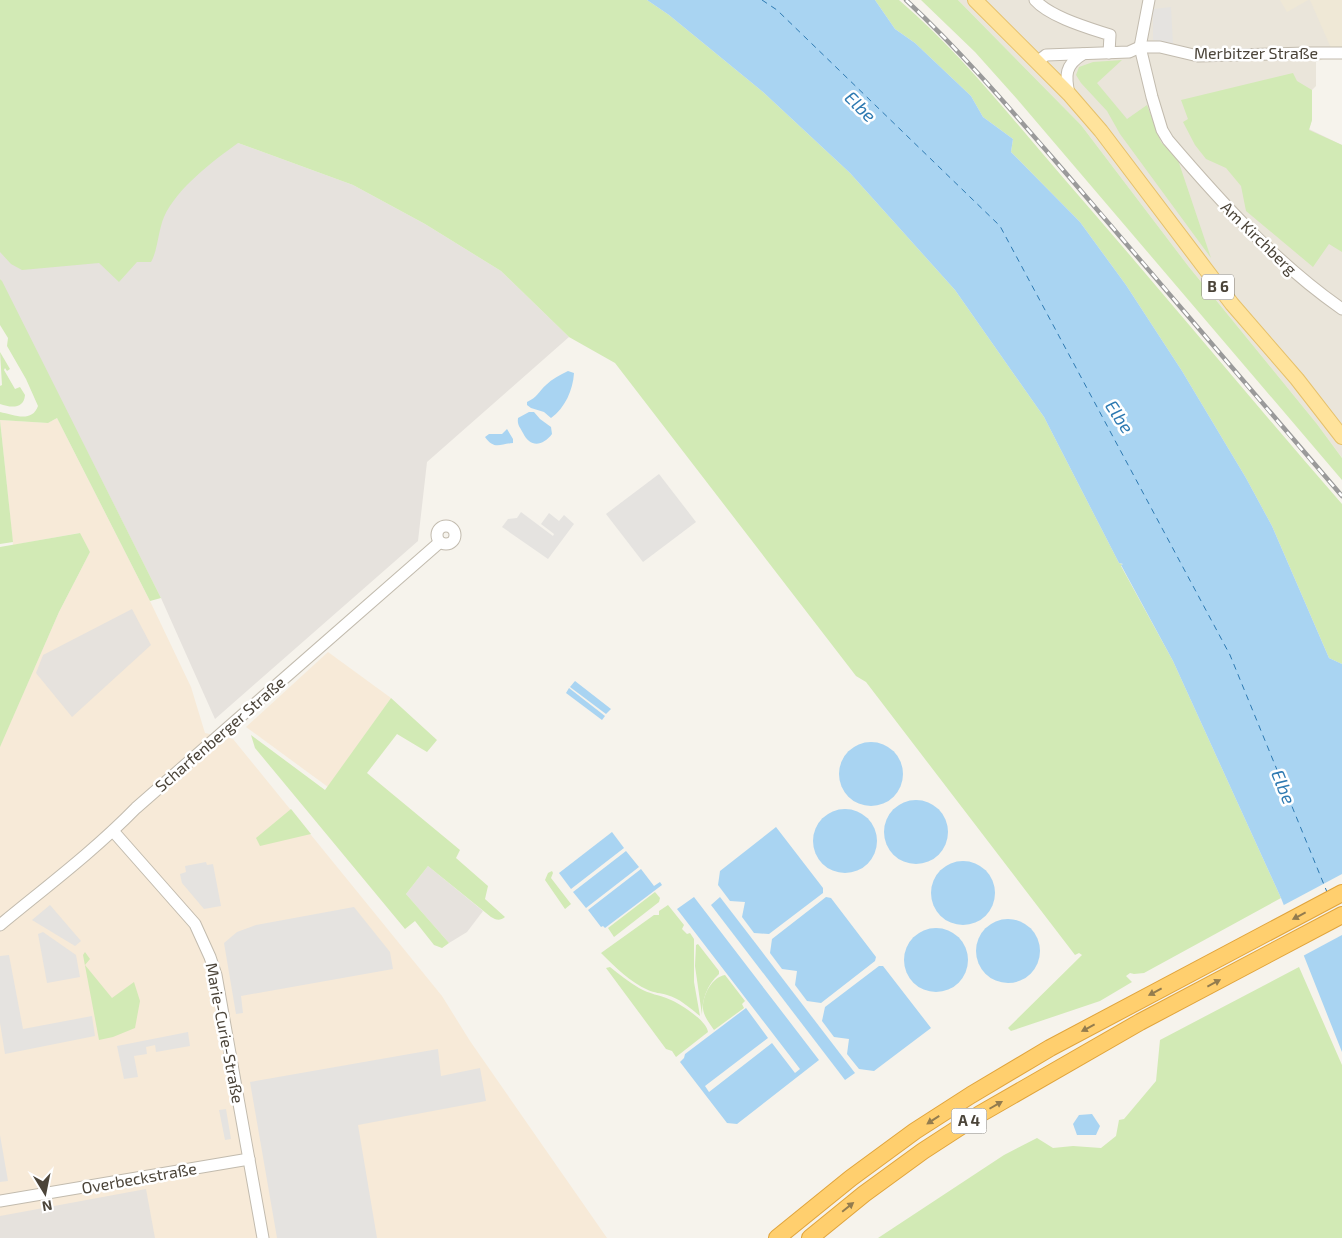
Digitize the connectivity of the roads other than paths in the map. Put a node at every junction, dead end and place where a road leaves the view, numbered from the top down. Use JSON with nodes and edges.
{"nodes":[{"id":1,"x":975,"y":0,"type":"edge"},
{"id":2,"x":1035,"y":0,"type":"edge"},
{"id":3,"x":1149,"y":0,"type":"edge"},
{"id":4,"x":1140,"y":47,"type":"junction"},
{"id":5,"x":1109,"y":53,"type":"junction"},
{"id":6,"x":1083,"y":54,"type":"junction"},
{"id":7,"x":1342,"y":54,"type":"edge"},
{"id":8,"x":1037,"y":62,"type":"junction"},
{"id":9,"x":1070,"y":94,"type":"junction"},
{"id":10,"x":1342,"y":310,"type":"edge"},
{"id":11,"x":1342,"y":437,"type":"edge"},
{"id":12,"x":440,"y":542,"type":"dead end"},
{"id":13,"x":113,"y":831,"type":"junction"},
{"id":14,"x":1342,"y":893,"type":"edge"},
{"id":15,"x":1342,"y":915,"type":"edge"},
{"id":16,"x":0,"y":925,"type":"edge"},
{"id":17,"x":249,"y":1160,"type":"junction"},
{"id":18,"x":0,"y":1201,"type":"edge"},
{"id":19,"x":263,"y":1238,"type":"edge"},
{"id":20,"x":777,"y":1238,"type":"edge"},
{"id":21,"x":810,"y":1238,"type":"edge"}],
"edges":[{"from":1,"to":8,"type":"main road","number":"B 6"},
{"from":2,"to":5,"type":"street"},
{"from":3,"to":4,"type":"street"},
{"from":4,"to":5,"type":"street","name":"Merbitzer Straße"},
{"from":4,"to":7,"type":"street","name":"Merbitzer Straße"},
{"from":4,"to":10,"type":"street","name":"Am Kirchberg"},
{"from":5,"to":6,"type":"street","name":"Merbitzer Straße"},
{"from":6,"to":8,"type":"street","name":"Merbitzer Straße"},
{"from":6,"to":9,"type":"street"},
{"from":8,"to":9,"type":"main road","number":"B 6"},
{"from":9,"to":11,"type":"main road","number":"B 6"},
{"from":12,"to":13,"type":"street","name":"Scharfenberger Straße"},
{"from":13,"to":16,"type":"street","name":"Scharfenberger Straße"},
{"from":13,"to":17,"type":"street","name":"Marie-Curie-Straße"},
{"from":14,"to":20,"type":"highway","number":"A 4","one_way":true},
{"from":21,"to":15,"type":"highway","number":"A 4","one_way":true},
{"from":17,"to":18,"type":"street","name":"Overbeckstraße"},
{"from":17,"to":19,"type":"street","name":"Marie-Curie-Straße"}]}
